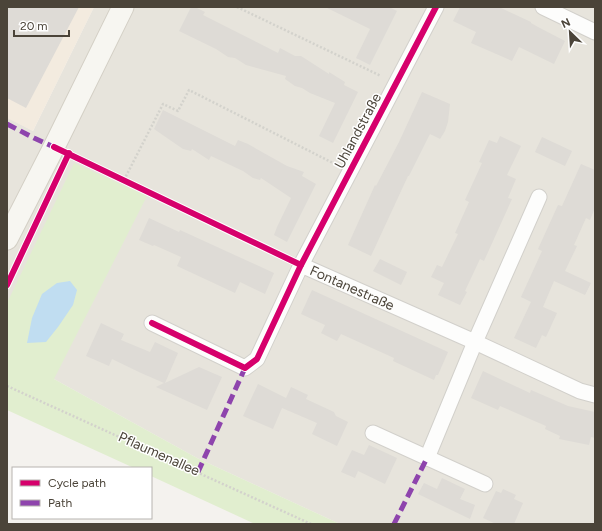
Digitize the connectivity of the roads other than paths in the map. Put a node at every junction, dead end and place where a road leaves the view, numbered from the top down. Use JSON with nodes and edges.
{"nodes":[{"id":1,"x":123,"y":7,"type":"edge"},
{"id":2,"x":436,"y":7,"type":"edge"},
{"id":3,"x":543,"y":7,"type":"edge"},
{"id":4,"x":595,"y":32,"type":"edge"},
{"id":5,"x":539,"y":197,"type":"dead end"},
{"id":6,"x":7,"y":239,"type":"edge"},
{"id":7,"x":301,"y":265,"type":"junction"},
{"id":8,"x":152,"y":323,"type":"dead end"},
{"id":9,"x":475,"y":342,"type":"junction"},
{"id":10,"x":595,"y":395,"type":"edge"},
{"id":11,"x":373,"y":434,"type":"dead end"},
{"id":12,"x":426,"y":458,"type":"junction"},
{"id":13,"x":485,"y":484,"type":"dead end"}],
"edges":[{"from":1,"to":6,"type":"main road"},
{"from":2,"to":7,"type":"street","name":"Uhlandstraße"},
{"from":3,"to":4,"type":"street"},
{"from":5,"to":9,"type":"street"},
{"from":7,"to":8,"type":"street","name":"Fontanestraße"},
{"from":7,"to":9,"type":"street","name":"Fontanestraße"},
{"from":9,"to":10,"type":"street","name":"Fontanestraße"},
{"from":9,"to":12,"type":"street"},
{"from":11,"to":12,"type":"street"},
{"from":12,"to":13,"type":"street"}]}
